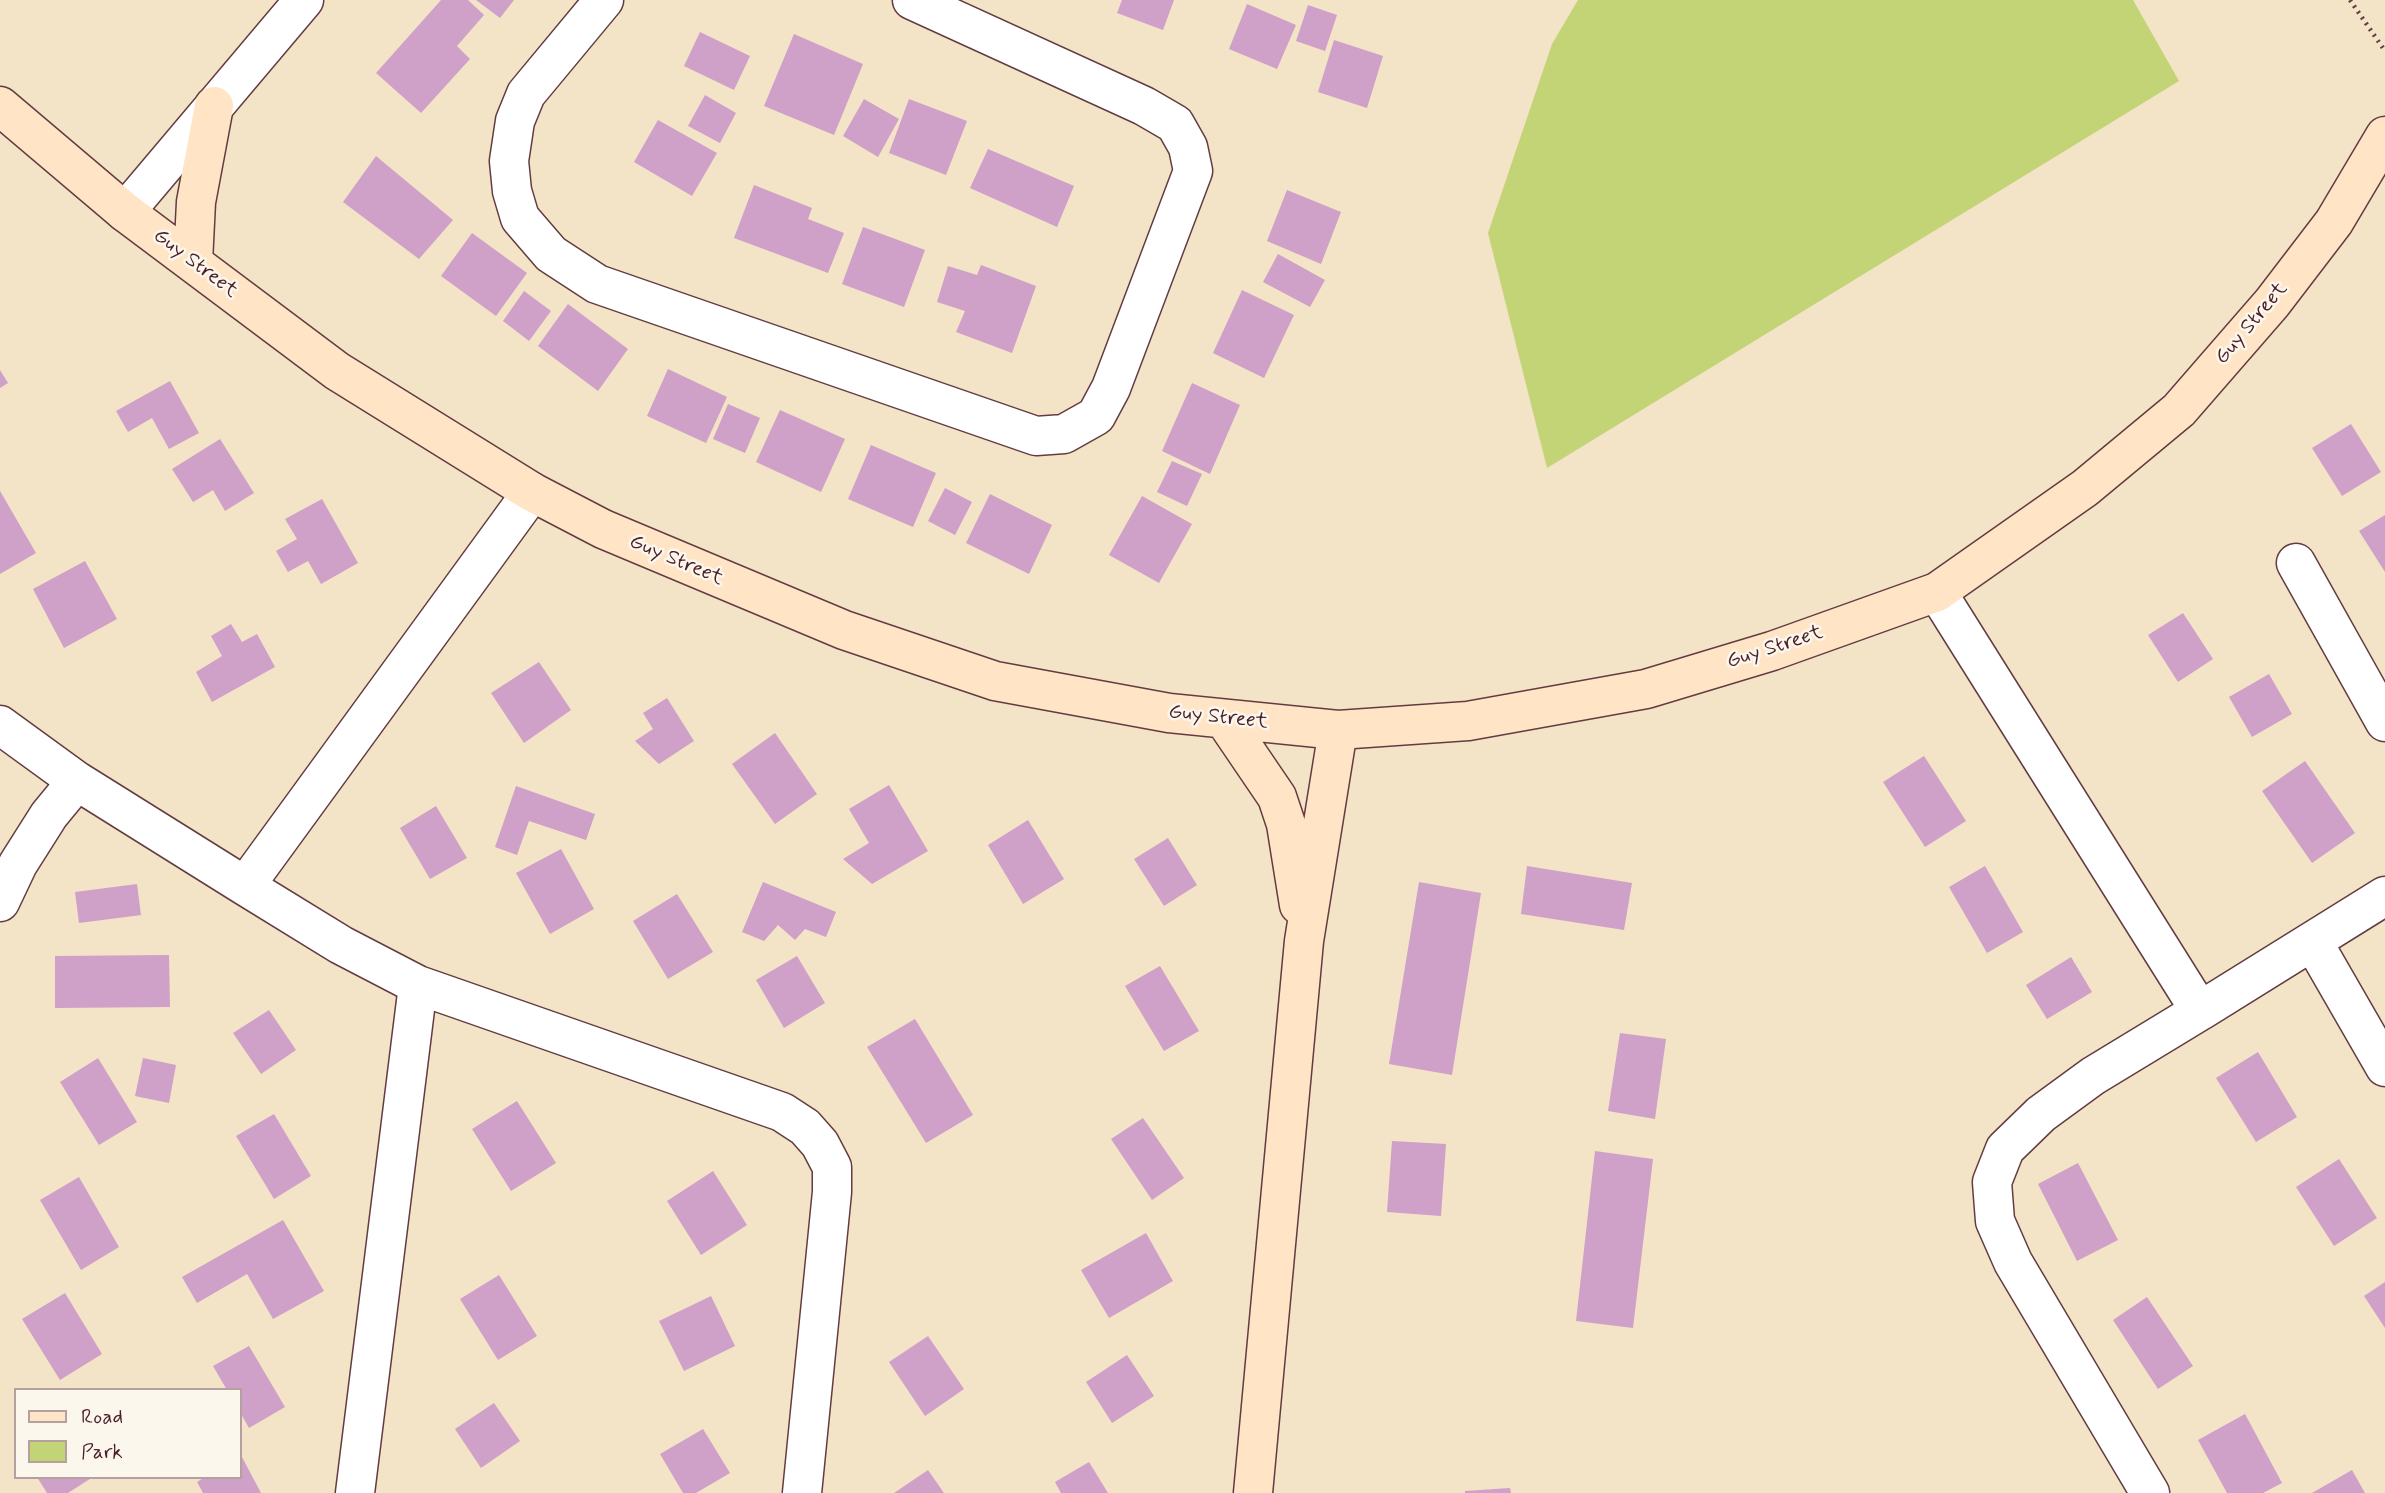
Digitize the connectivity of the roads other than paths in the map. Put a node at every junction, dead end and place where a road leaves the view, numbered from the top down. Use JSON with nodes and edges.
{"nodes":[{"id":1,"x":304,"y":0,"type":"edge"},
{"id":2,"x":604,"y":0,"type":"edge"},
{"id":3,"x":912,"y":0,"type":"edge"},
{"id":4,"x":0,"y":106,"type":"edge"},
{"id":5,"x":214,"y":106,"type":"junction"},
{"id":6,"x":2385,"y":136,"type":"edge"},
{"id":7,"x":125,"y":212,"type":"junction"},
{"id":8,"x":193,"y":262,"type":"junction"},
{"id":9,"x":532,"y":492,"type":"junction"},
{"id":10,"x":2295,"y":563,"type":"dead end"},
{"id":11,"x":1937,"y":592,"type":"junction"},
{"id":12,"x":1224,"y":719,"type":"junction"},
{"id":13,"x":2385,"y":722,"type":"edge"},
{"id":14,"x":0,"y":725,"type":"edge"},
{"id":15,"x":1338,"y":730,"type":"junction"},
{"id":16,"x":77,"y":781,"type":"junction"},
{"id":17,"x":244,"y":886,"type":"junction"},
{"id":18,"x":2385,"y":896,"type":"edge"},
{"id":19,"x":0,"y":902,"type":"edge"},
{"id":20,"x":1304,"y":941,"type":"junction"},
{"id":21,"x":2314,"y":942,"type":"junction"},
{"id":22,"x":418,"y":985,"type":"junction"},
{"id":23,"x":2200,"y":1011,"type":"junction"},
{"id":24,"x":2385,"y":1067,"type":"edge"},
{"id":25,"x":355,"y":1493,"type":"edge"},
{"id":26,"x":802,"y":1493,"type":"edge"},
{"id":27,"x":1254,"y":1493,"type":"edge"},
{"id":28,"x":2150,"y":1493,"type":"edge"}],
"edges":[{"from":1,"to":5,"type":"street"},
{"from":2,"to":3,"type":"street"},
{"from":4,"to":7,"type":"street","name":"Guy Street"},
{"from":5,"to":7,"type":"street"},
{"from":5,"to":8,"type":"street"},
{"from":6,"to":11,"type":"street","name":"Guy Street"},
{"from":7,"to":8,"type":"street","name":"Guy Street"},
{"from":8,"to":9,"type":"street","name":"Guy Street"},
{"from":9,"to":12,"type":"street","name":"Guy Street"},
{"from":9,"to":17,"type":"street"},
{"from":10,"to":13,"type":"street"},
{"from":11,"to":15,"type":"street","name":"Guy Street"},
{"from":11,"to":23,"type":"street"},
{"from":12,"to":15,"type":"street","name":"Guy Street"},
{"from":12,"to":20,"type":"street"},
{"from":14,"to":16,"type":"street"},
{"from":15,"to":20,"type":"street"},
{"from":16,"to":17,"type":"street"},
{"from":16,"to":19,"type":"street"},
{"from":17,"to":22,"type":"street"},
{"from":18,"to":21,"type":"street"},
{"from":20,"to":27,"type":"street"},
{"from":21,"to":23,"type":"street"},
{"from":21,"to":24,"type":"street"},
{"from":22,"to":25,"type":"street"},
{"from":22,"to":26,"type":"street"},
{"from":23,"to":28,"type":"street"}]}
